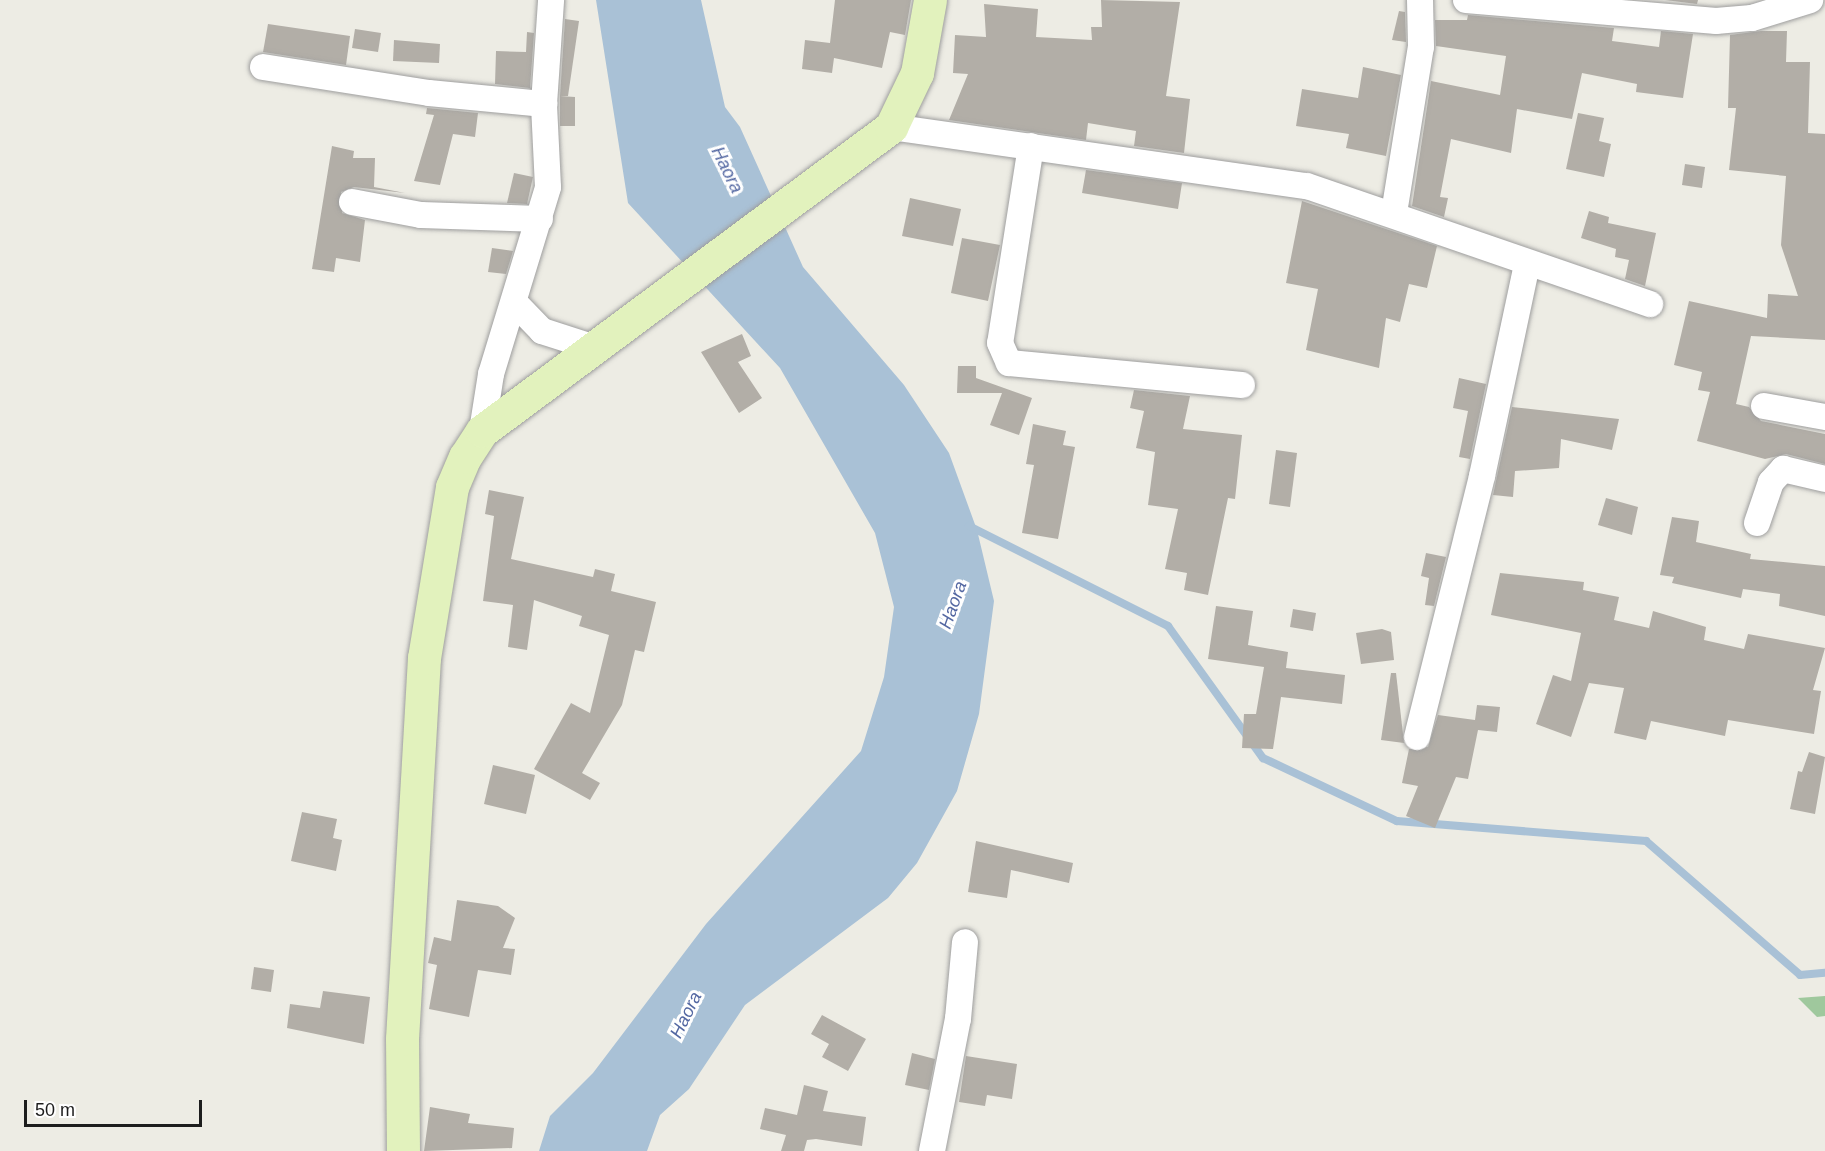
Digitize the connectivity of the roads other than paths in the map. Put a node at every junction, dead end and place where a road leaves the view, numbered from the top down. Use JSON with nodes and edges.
{"nodes":[{"id":1,"x":551,"y":0,"type":"edge"},
{"id":2,"x":930,"y":0,"type":"edge"},
{"id":3,"x":1420,"y":0,"type":"edge"},
{"id":4,"x":1466,"y":0,"type":"edge"},
{"id":5,"x":1810,"y":0,"type":"edge"},
{"id":6,"x":262,"y":67,"type":"dead end"},
{"id":7,"x":544,"y":104,"type":"junction"},
{"id":8,"x":891,"y":127,"type":"junction"},
{"id":9,"x":1031,"y":146,"type":"junction"},
{"id":10,"x":352,"y":202,"type":"dead end"},
{"id":11,"x":1394,"y":213,"type":"junction"},
{"id":12,"x":540,"y":219,"type":"junction"},
{"id":13,"x":1527,"y":266,"type":"junction"},
{"id":14,"x":515,"y":303,"type":"junction"},
{"id":15,"x":1650,"y":304,"type":"dead end"},
{"id":16,"x":602,"y":343,"type":"junction"},
{"id":17,"x":1242,"y":385,"type":"dead end"},
{"id":18,"x":1764,"y":406,"type":"dead end"},
{"id":19,"x":1825,"y":417,"type":"edge"},
{"id":20,"x":482,"y":431,"type":"junction"},
{"id":21,"x":1825,"y":479,"type":"edge"},
{"id":22,"x":1757,"y":523,"type":"dead end"},
{"id":23,"x":1417,"y":737,"type":"dead end"},
{"id":24,"x":965,"y":942,"type":"dead end"},
{"id":25,"x":403,"y":1151,"type":"edge"},
{"id":26,"x":932,"y":1151,"type":"edge"}],
"edges":[{"from":1,"to":7,"type":"street"},
{"from":2,"to":8,"type":"street"},
{"from":3,"to":11,"type":"street"},
{"from":4,"to":5,"type":"street"},
{"from":6,"to":7,"type":"street"},
{"from":7,"to":12,"type":"street"},
{"from":8,"to":9,"type":"street"},
{"from":8,"to":16,"type":"street"},
{"from":9,"to":11,"type":"street"},
{"from":9,"to":17,"type":"street"},
{"from":10,"to":12,"type":"street"},
{"from":11,"to":13,"type":"street"},
{"from":12,"to":14,"type":"street"},
{"from":13,"to":15,"type":"street"},
{"from":13,"to":23,"type":"street"},
{"from":14,"to":16,"type":"street"},
{"from":14,"to":20,"type":"street"},
{"from":16,"to":20,"type":"street"},
{"from":18,"to":19,"type":"street"},
{"from":20,"to":25,"type":"street"},
{"from":21,"to":22,"type":"street"},
{"from":24,"to":26,"type":"street"}]}
